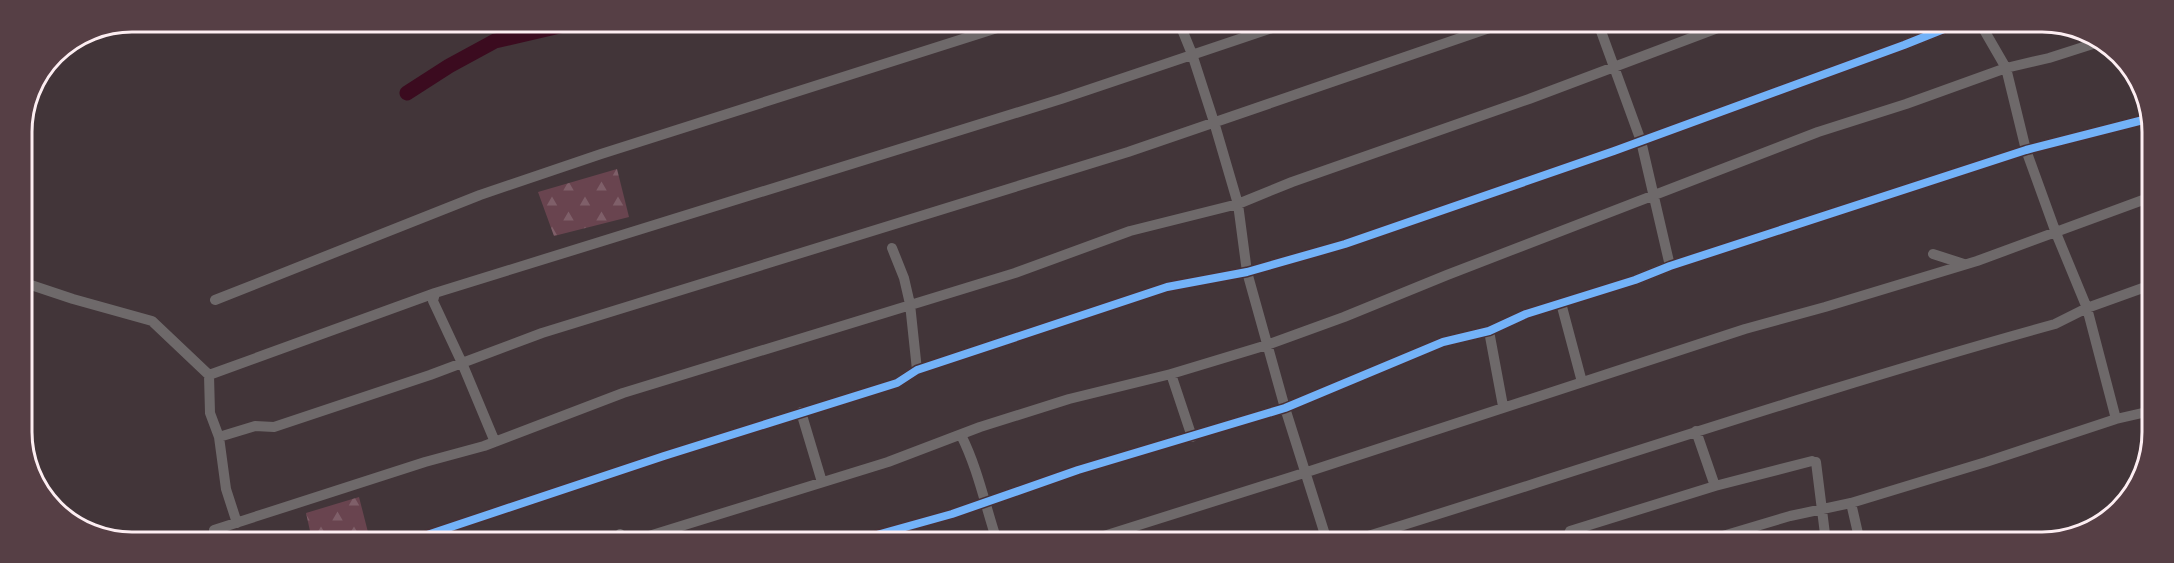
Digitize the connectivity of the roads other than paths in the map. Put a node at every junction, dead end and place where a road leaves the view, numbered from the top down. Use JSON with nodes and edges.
{"nodes":[{"id":1,"x":985,"y":32,"type":"edge"},
{"id":2,"x":1183,"y":32,"type":"edge"},
{"id":3,"x":1259,"y":32,"type":"edge"},
{"id":4,"x":1475,"y":32,"type":"edge"},
{"id":5,"x":1601,"y":32,"type":"edge"},
{"id":6,"x":1707,"y":32,"type":"edge"},
{"id":7,"x":1936,"y":32,"type":"edge"},
{"id":8,"x":1985,"y":32,"type":"edge"},
{"id":9,"x":2091,"y":45,"type":"edge"},
{"id":10,"x":1192,"y":54,"type":"junction"},
{"id":11,"x":1614,"y":66,"type":"junction"},
{"id":12,"x":2006,"y":68,"type":"junction"},
{"id":13,"x":2141,"y":120,"type":"edge"},
{"id":14,"x":1214,"y":122,"type":"junction"},
{"id":15,"x":1641,"y":141,"type":"junction"},
{"id":16,"x":2026,"y":150,"type":"junction"},
{"id":17,"x":1655,"y":194,"type":"junction"},
{"id":18,"x":2142,"y":200,"type":"edge"},
{"id":19,"x":1238,"y":204,"type":"junction"},
{"id":20,"x":2056,"y":233,"type":"junction"},
{"id":21,"x":892,"y":248,"type":"dead end"},
{"id":22,"x":1933,"y":254,"type":"dead end"},
{"id":23,"x":1964,"y":265,"type":"junction"},
{"id":24,"x":1670,"y":266,"type":"junction"},
{"id":25,"x":1247,"y":272,"type":"junction"},
{"id":26,"x":32,"y":285,"type":"edge"},
{"id":27,"x":2142,"y":288,"type":"edge"},
{"id":28,"x":435,"y":293,"type":"junction"},
{"id":29,"x":215,"y":300,"type":"dead end"},
{"id":30,"x":1561,"y":303,"type":"junction"},
{"id":31,"x":910,"y":304,"type":"junction"},
{"id":32,"x":2087,"y":308,"type":"junction"},
{"id":33,"x":1489,"y":331,"type":"junction"},
{"id":34,"x":1267,"y":345,"type":"junction"},
{"id":35,"x":462,"y":363,"type":"junction"},
{"id":36,"x":917,"y":370,"type":"junction"},
{"id":37,"x":1171,"y":374,"type":"junction"},
{"id":38,"x":209,"y":375,"type":"junction"},
{"id":39,"x":1582,"y":382,"type":"junction"},
{"id":40,"x":1503,"y":406,"type":"junction"},
{"id":41,"x":1286,"y":408,"type":"junction"},
{"id":42,"x":801,"y":412,"type":"junction"},
{"id":43,"x":2142,"y":413,"type":"edge"},
{"id":44,"x":2116,"y":419,"type":"junction"},
{"id":45,"x":1696,"y":431,"type":"junction"},
{"id":46,"x":961,"y":435,"type":"junction"},
{"id":47,"x":1192,"y":436,"type":"junction"},
{"id":48,"x":219,"y":437,"type":"junction"},
{"id":49,"x":495,"y":442,"type":"junction"},
{"id":50,"x":1307,"y":472,"type":"junction"},
{"id":51,"x":822,"y":482,"type":"junction"},
{"id":52,"x":1715,"y":486,"type":"junction"},
{"id":53,"x":984,"y":503,"type":"junction"},
{"id":54,"x":1851,"y":503,"type":"junction"},
{"id":55,"x":1822,"y":509,"type":"junction"},
{"id":56,"x":237,"y":523,"type":"junction"},
{"id":57,"x":214,"y":530,"type":"dead end"},
{"id":58,"x":1118,"y":531,"type":"edge"},
{"id":59,"x":1324,"y":531,"type":"edge"},
{"id":60,"x":1383,"y":531,"type":"edge"},
{"id":61,"x":1570,"y":531,"type":"edge"},
{"id":62,"x":1741,"y":531,"type":"edge"},
{"id":63,"x":1825,"y":531,"type":"edge"},
{"id":64,"x":1857,"y":531,"type":"edge"},
{"id":65,"x":436,"y":532,"type":"edge"},
{"id":66,"x":663,"y":532,"type":"edge"},
{"id":67,"x":887,"y":532,"type":"edge"},
{"id":68,"x":994,"y":532,"type":"edge"}],
"edges":[{"from":1,"to":29,"type":"street"},
{"from":2,"to":10,"type":"street"},
{"from":3,"to":10,"type":"street"},
{"from":4,"to":14,"type":"street"},
{"from":5,"to":11,"type":"street"},
{"from":6,"to":11,"type":"street"},
{"from":7,"to":15,"type":"street"},
{"from":8,"to":12,"type":"street"},
{"from":9,"to":12,"type":"street"},
{"from":10,"to":14,"type":"street"},
{"from":10,"to":28,"type":"street"},
{"from":11,"to":15,"type":"street"},
{"from":11,"to":19,"type":"street"},
{"from":12,"to":16,"type":"street"},
{"from":12,"to":17,"type":"street"},
{"from":13,"to":16,"type":"street"},
{"from":14,"to":19,"type":"street"},
{"from":14,"to":35,"type":"street"},
{"from":15,"to":17,"type":"street"},
{"from":15,"to":25,"type":"street"},
{"from":16,"to":20,"type":"street"},
{"from":16,"to":24,"type":"street"},
{"from":17,"to":24,"type":"street"},
{"from":17,"to":34,"type":"street"},
{"from":18,"to":20,"type":"street"},
{"from":19,"to":25,"type":"street"},
{"from":19,"to":31,"type":"street"},
{"from":20,"to":23,"type":"street"},
{"from":20,"to":32,"type":"street"},
{"from":21,"to":31,"type":"street"},
{"from":22,"to":23,"type":"street"},
{"from":23,"to":39,"type":"street"},
{"from":24,"to":30,"type":"street"},
{"from":25,"to":34,"type":"street"},
{"from":25,"to":36,"type":"street"},
{"from":26,"to":38,"type":"street"},
{"from":27,"to":32,"type":"street"},
{"from":28,"to":35,"type":"street"},
{"from":28,"to":38,"type":"street"},
{"from":30,"to":33,"type":"street"},
{"from":30,"to":39,"type":"street"},
{"from":31,"to":36,"type":"street"},
{"from":31,"to":49,"type":"street"},
{"from":32,"to":44,"type":"street"},
{"from":32,"to":45,"type":"street"},
{"from":33,"to":40,"type":"street"},
{"from":33,"to":41,"type":"street"},
{"from":34,"to":37,"type":"street"},
{"from":34,"to":41,"type":"street"},
{"from":35,"to":48,"type":"street"},
{"from":35,"to":49,"type":"street"},
{"from":36,"to":42,"type":"street"},
{"from":37,"to":46,"type":"street"},
{"from":37,"to":47,"type":"street"},
{"from":38,"to":48,"type":"street"},
{"from":39,"to":40,"type":"street"},
{"from":40,"to":50,"type":"street"},
{"from":41,"to":47,"type":"street"},
{"from":41,"to":50,"type":"street"},
{"from":42,"to":51,"type":"street"},
{"from":42,"to":65,"type":"street"},
{"from":43,"to":44,"type":"street"},
{"from":44,"to":54,"type":"street"},
{"from":45,"to":52,"type":"street"},
{"from":45,"to":60,"type":"street"},
{"from":46,"to":51,"type":"street"},
{"from":46,"to":53,"type":"street"},
{"from":47,"to":53,"type":"street"},
{"from":48,"to":56,"type":"street"},
{"from":49,"to":56,"type":"street"},
{"from":50,"to":58,"type":"street"},
{"from":50,"to":59,"type":"street"},
{"from":51,"to":66,"type":"street"},
{"from":52,"to":55,"type":"street"},
{"from":52,"to":61,"type":"street"},
{"from":53,"to":67,"type":"street"},
{"from":53,"to":68,"type":"street"},
{"from":54,"to":55,"type":"street"},
{"from":54,"to":64,"type":"street"},
{"from":55,"to":62,"type":"street"},
{"from":55,"to":63,"type":"street"},
{"from":56,"to":57,"type":"street"}]}
